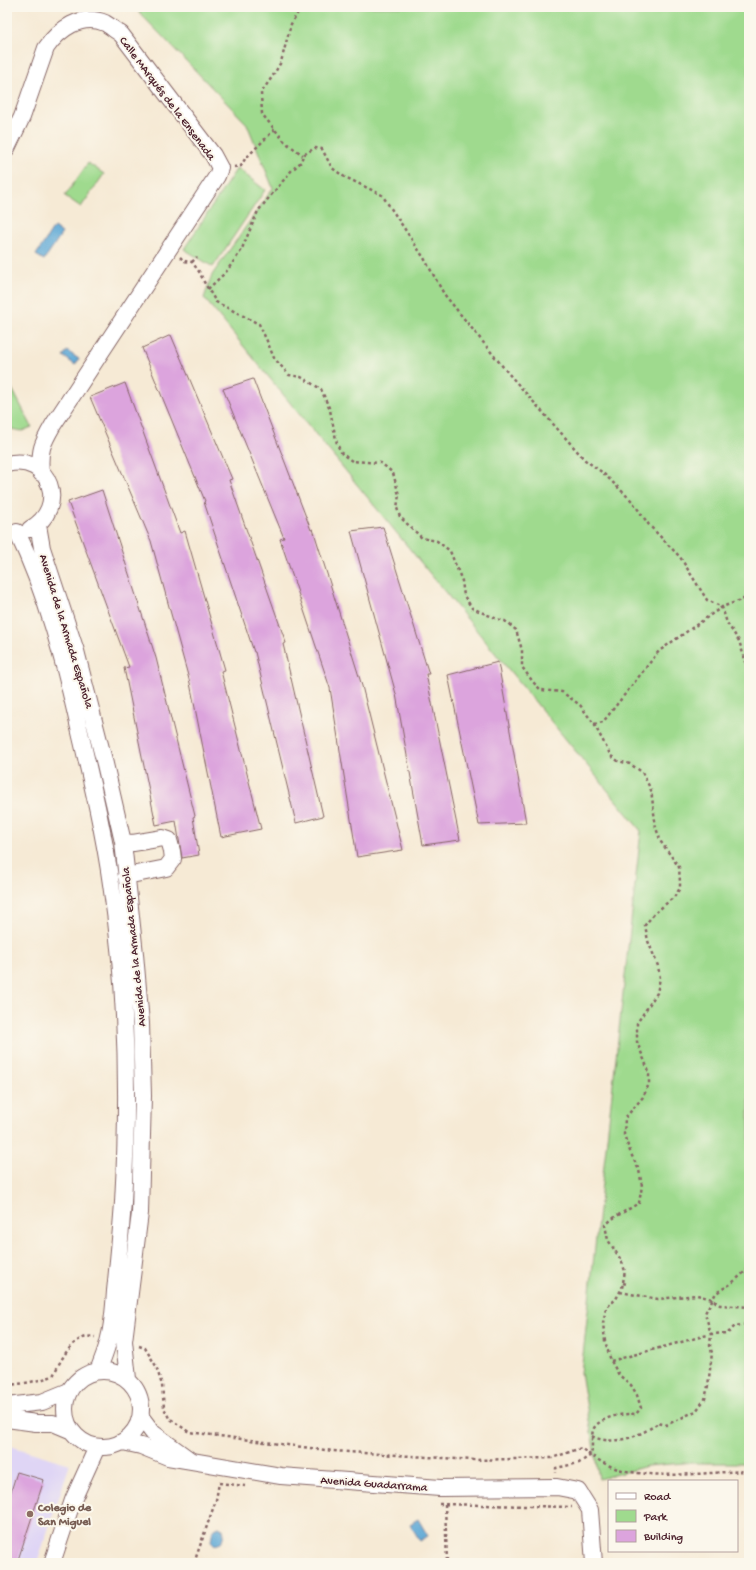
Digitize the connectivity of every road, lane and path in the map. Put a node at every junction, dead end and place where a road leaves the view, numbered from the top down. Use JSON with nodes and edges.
{"nodes":[{"id":1,"x":301,"y":7,"type":"edge"},
{"id":2,"x":275,"y":129,"type":"junction"},
{"id":3,"x":7,"y":148,"type":"edge"},
{"id":4,"x":303,"y":156,"type":"junction"},
{"id":5,"x":220,"y":168,"type":"junction"},
{"id":6,"x":170,"y":246,"type":"junction"},
{"id":7,"x":197,"y":258,"type":"dead end"},
{"id":8,"x":192,"y":262,"type":"junction"},
{"id":9,"x":208,"y":289,"type":"junction"},
{"id":10,"x":9,"y":461,"type":"edge"},
{"id":11,"x":41,"y":473,"type":"junction"},
{"id":12,"x":38,"y":525,"type":"junction"},
{"id":13,"x":12,"y":531,"type":"edge"},
{"id":14,"x":749,"y":597,"type":"edge"},
{"id":15,"x":722,"y":607,"type":"junction"},
{"id":16,"x":749,"y":672,"type":"edge"},
{"id":17,"x":594,"y":724,"type":"junction"},
{"id":18,"x":123,"y":842,"type":"junction"},
{"id":19,"x":126,"y":876,"type":"junction"},
{"id":20,"x":749,"y":1268,"type":"edge"},
{"id":21,"x":623,"y":1283,"type":"junction"},
{"id":22,"x":627,"y":1284,"type":"dead end"},
{"id":23,"x":620,"y":1292,"type":"junction"},
{"id":24,"x":712,"y":1299,"type":"junction"},
{"id":25,"x":749,"y":1307,"type":"edge"},
{"id":26,"x":749,"y":1324,"type":"edge"},
{"id":27,"x":710,"y":1334,"type":"junction"},
{"id":28,"x":117,"y":1340,"type":"junction"},
{"id":29,"x":610,"y":1361,"type":"junction"},
{"id":30,"x":98,"y":1371,"type":"junction"},
{"id":31,"x":128,"y":1379,"type":"junction"},
{"id":32,"x":7,"y":1385,"type":"edge"},
{"id":33,"x":69,"y":1391,"type":"junction"},
{"id":34,"x":7,"y":1406,"type":"edge"},
{"id":35,"x":141,"y":1417,"type":"junction"},
{"id":36,"x":7,"y":1419,"type":"edge"},
{"id":37,"x":72,"y":1431,"type":"junction"},
{"id":38,"x":592,"y":1436,"type":"junction"},
{"id":39,"x":165,"y":1441,"type":"junction"},
{"id":40,"x":123,"y":1442,"type":"junction"},
{"id":41,"x":97,"y":1447,"type":"junction"},
{"id":42,"x":591,"y":1455,"type":"junction"},
{"id":43,"x":168,"y":1457,"type":"junction"},
{"id":44,"x":192,"y":1461,"type":"junction"},
{"id":45,"x":749,"y":1471,"type":"edge"},
{"id":46,"x":250,"y":1486,"type":"dead end"},
{"id":47,"x":557,"y":1487,"type":"junction"},
{"id":48,"x":437,"y":1504,"type":"dead end"},
{"id":49,"x":445,"y":1504,"type":"junction"},
{"id":50,"x":590,"y":1510,"type":"junction"},
{"id":51,"x":52,"y":1563,"type":"edge"},
{"id":52,"x":194,"y":1563,"type":"edge"},
{"id":53,"x":447,"y":1563,"type":"edge"},
{"id":54,"x":594,"y":1563,"type":"edge"}],
"edges":[{"from":1,"to":2,"type":"path"},
{"from":2,"to":4,"type":"path"},
{"from":2,"to":5,"type":"path"},
{"from":3,"to":5,"type":"street","name":"Calle MArqués de la Ensenada"},
{"from":4,"to":9,"type":"path"},
{"from":4,"to":15,"type":"path"},
{"from":5,"to":6,"type":"street","name":"Calle MArqués de la Ensenada"},
{"from":6,"to":8,"type":"path"},
{"from":6,"to":11,"type":"street","name":"Calle MArqués de la Ensenada"},
{"from":7,"to":8,"type":"path"},
{"from":8,"to":9,"type":"path"},
{"from":9,"to":17,"type":"path"},
{"from":10,"to":11,"type":"street"},
{"from":11,"to":12,"type":"street"},
{"from":12,"to":13,"type":"street"},
{"from":12,"to":18,"type":"street","name":"Avenida de la Armada Española"},
{"from":13,"to":28,"type":"street","name":"Avenida de la Armada Española"},
{"from":14,"to":15,"type":"path"},
{"from":15,"to":16,"type":"path"},
{"from":15,"to":17,"type":"path"},
{"from":17,"to":21,"type":"path"},
{"from":18,"to":19,"type":"street","name":"Avenida de la Armada Española"},
{"from":18,"to":19,"type":"street"},
{"from":19,"to":28,"type":"street","name":"Avenida de la Armada Española"},
{"from":20,"to":24,"type":"path"},
{"from":21,"to":22,"type":"path"},
{"from":21,"to":23,"type":"path"},
{"from":23,"to":24,"type":"path"},
{"from":23,"to":29,"type":"path"},
{"from":24,"to":25,"type":"path"},
{"from":24,"to":27,"type":"path"},
{"from":26,"to":27,"type":"path"},
{"from":27,"to":29,"type":"path"},
{"from":27,"to":38,"type":"path"},
{"from":28,"to":30,"type":"street","name":"Avenida de la Armada Española"},
{"from":28,"to":31,"type":"street","name":"Avenida de la Armada Española"},
{"from":28,"to":32,"type":"path"},
{"from":28,"to":42,"type":"path"},
{"from":29,"to":38,"type":"path"},
{"from":30,"to":31,"type":"street"},
{"from":30,"to":33,"type":"street"},
{"from":31,"to":35,"type":"street"},
{"from":33,"to":34,"type":"street"},
{"from":33,"to":37,"type":"street"},
{"from":35,"to":39,"type":"street","name":"Avenida Guadarrama"},
{"from":35,"to":40,"type":"street"},
{"from":36,"to":37,"type":"street"},
{"from":37,"to":41,"type":"street"},
{"from":38,"to":42,"type":"path"},
{"from":39,"to":43,"type":"street"},
{"from":39,"to":44,"type":"street","name":"Avenida Guadarrama"},
{"from":40,"to":41,"type":"street"},
{"from":40,"to":43,"type":"street","name":"Avenida Guadarrama"},
{"from":41,"to":51,"type":"street"},
{"from":42,"to":45,"type":"path"},
{"from":42,"to":47,"type":"path"},
{"from":43,"to":44,"type":"street","name":"Avenida Guadarrama"},
{"from":44,"to":47,"type":"street","name":"Avenida Guadarrama"},
{"from":46,"to":52,"type":"path"},
{"from":47,"to":50,"type":"street","name":"Avenida Guadarrama"},
{"from":48,"to":49,"type":"path"},
{"from":49,"to":50,"type":"path"},
{"from":49,"to":53,"type":"path"},
{"from":50,"to":54,"type":"street"}]}
